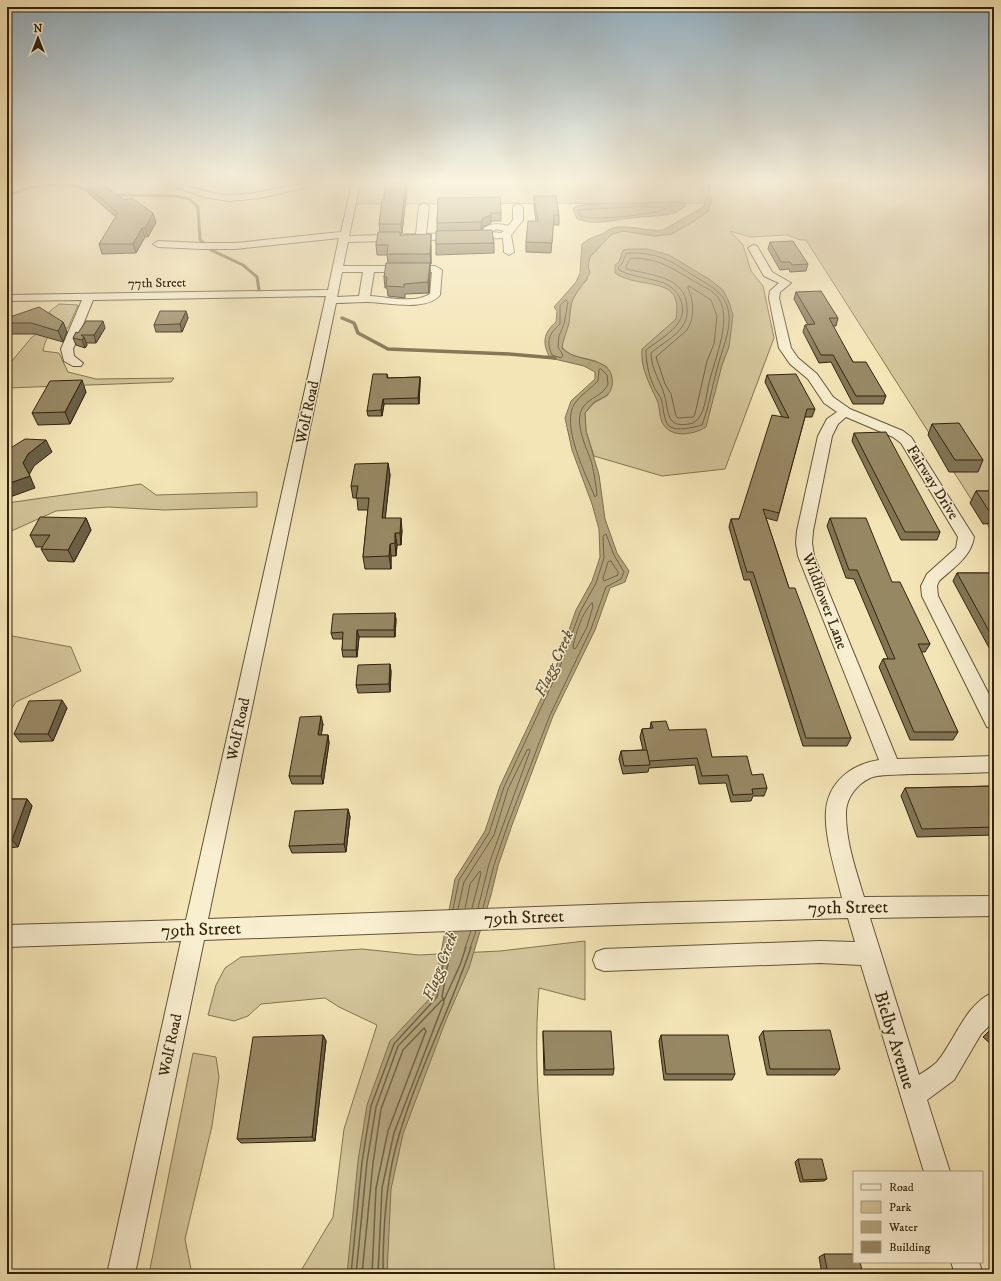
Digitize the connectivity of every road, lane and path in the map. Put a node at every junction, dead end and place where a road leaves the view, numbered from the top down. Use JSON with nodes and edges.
{"nodes":[{"id":1,"x":264,"y":243,"type":"edge"},
{"id":2,"x":343,"y":243,"type":"edge"},
{"id":3,"x":508,"y":243,"type":"edge"},
{"id":4,"x":158,"y":244,"type":"dead end"},
{"id":5,"x":753,"y":248,"type":"dead end"},
{"id":6,"x":509,"y":252,"type":"dead end"},
{"id":7,"x":369,"y":268,"type":"junction"},
{"id":8,"x":338,"y":269,"type":"junction"},
{"id":9,"x":332,"y":296,"type":"junction"},
{"id":10,"x":89,"y":297,"type":"junction"},
{"id":11,"x":7,"y":298,"type":"edge"},
{"id":12,"x":364,"y":299,"type":"junction"},
{"id":13,"x":77,"y":363,"type":"dead end"},
{"id":14,"x":845,"y":412,"type":"junction"},
{"id":15,"x":994,"y":722,"type":"edge"},
{"id":16,"x":994,"y":764,"type":"edge"},
{"id":17,"x":891,"y":767,"type":"junction"},
{"id":18,"x":994,"y":906,"type":"edge"},
{"id":19,"x":856,"y":907,"type":"junction"},
{"id":20,"x":195,"y":929,"type":"junction"},
{"id":21,"x":7,"y":936,"type":"edge"},
{"id":22,"x":868,"y":954,"type":"junction"},
{"id":23,"x":604,"y":960,"type":"dead end"},
{"id":24,"x":994,"y":1004,"type":"edge"},
{"id":25,"x":913,"y":1095,"type":"junction"},
{"id":26,"x":937,"y":1171,"type":"edge"},
{"id":27,"x":965,"y":1263,"type":"edge"},
{"id":28,"x":121,"y":1274,"type":"edge"},
{"id":29,"x":969,"y":1274,"type":"edge"}],
"edges":[{"from":1,"to":4,"type":"street"},
{"from":2,"to":8,"type":"street","name":"Wolf Road"},
{"from":3,"to":6,"type":"street"},
{"from":5,"to":14,"type":"street","name":"Fairway Drive"},
{"from":7,"to":8,"type":"street"},
{"from":7,"to":12,"type":"street"},
{"from":7,"to":12,"type":"street","name":"77th Street"},
{"from":8,"to":9,"type":"street","name":"Wolf Road"},
{"from":9,"to":10,"type":"street","name":"77th Street"},
{"from":9,"to":12,"type":"street","name":"77th Street"},
{"from":9,"to":20,"type":"street","name":"Wolf Road"},
{"from":10,"to":11,"type":"street","name":"77th Street"},
{"from":10,"to":13,"type":"street"},
{"from":14,"to":15,"type":"street","name":"Fairway Drive"},
{"from":14,"to":17,"type":"street","name":"Wildflower Lane"},
{"from":16,"to":17,"type":"street"},
{"from":17,"to":19,"type":"street"},
{"from":18,"to":19,"type":"street","name":"79th Street"},
{"from":19,"to":20,"type":"street","name":"79th Street"},
{"from":19,"to":22,"type":"street","name":"Bielby Avenue"},
{"from":20,"to":21,"type":"street","name":"79th Street"},
{"from":20,"to":28,"type":"street","name":"Wolf Road"},
{"from":22,"to":23,"type":"street"},
{"from":22,"to":25,"type":"street","name":"Bielby Avenue"},
{"from":24,"to":25,"type":"street"},
{"from":25,"to":26,"type":"street","name":"Bielby Avenue"},
{"from":27,"to":29,"type":"street"}]}
